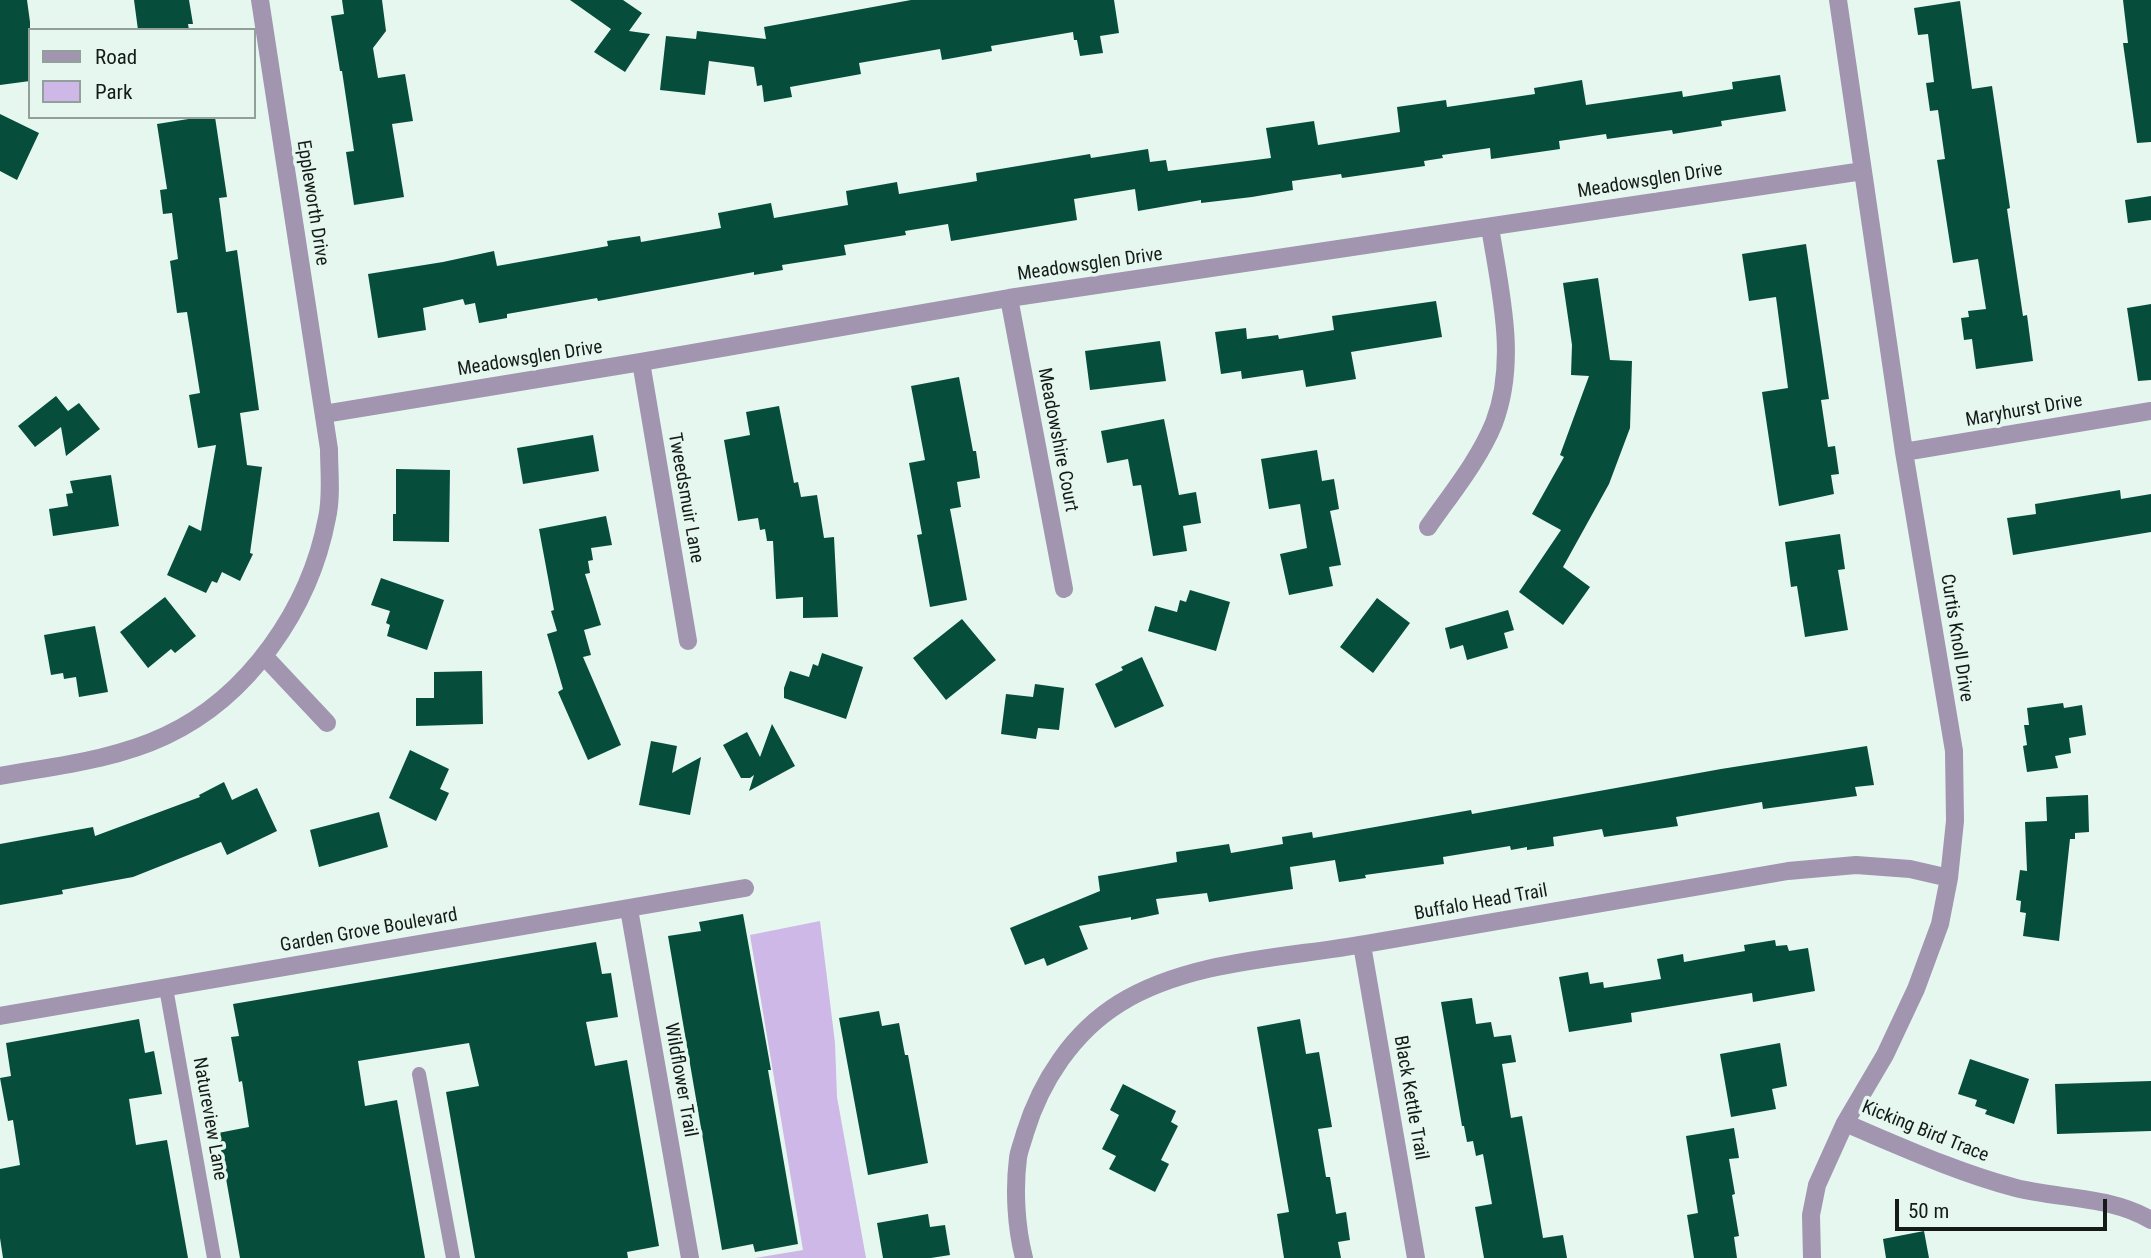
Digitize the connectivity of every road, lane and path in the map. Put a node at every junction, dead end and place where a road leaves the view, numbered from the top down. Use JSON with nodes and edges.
{"nodes":[{"id":1,"x":260,"y":0,"type":"edge"},
{"id":2,"x":1838,"y":0,"type":"edge"},
{"id":3,"x":1863,"y":171,"type":"junction"},
{"id":4,"x":1490,"y":227,"type":"junction"},
{"id":5,"x":1009,"y":298,"type":"junction"},
{"id":6,"x":641,"y":362,"type":"junction"},
{"id":7,"x":2151,"y":411,"type":"edge"},
{"id":8,"x":324,"y":414,"type":"junction"},
{"id":9,"x":1905,"y":452,"type":"junction"},
{"id":10,"x":1428,"y":527,"type":"dead end"},
{"id":11,"x":1064,"y":589,"type":"dead end"},
{"id":12,"x":688,"y":641,"type":"dead end"},
{"id":13,"x":264,"y":656,"type":"junction"},
{"id":14,"x":327,"y":723,"type":"dead end"},
{"id":15,"x":0,"y":776,"type":"edge"},
{"id":16,"x":1949,"y":878,"type":"junction"},
{"id":17,"x":745,"y":888,"type":"dead end"},
{"id":18,"x":629,"y":909,"type":"junction"},
{"id":19,"x":1362,"y":945,"type":"junction"},
{"id":20,"x":166,"y":988,"type":"junction"},
{"id":21,"x":0,"y":1016,"type":"edge"},
{"id":22,"x":419,"y":1074,"type":"dead end"},
{"id":23,"x":1845,"y":1123,"type":"junction"},
{"id":24,"x":2151,"y":1220,"type":"edge"},
{"id":25,"x":214,"y":1258,"type":"edge"},
{"id":26,"x":453,"y":1258,"type":"edge"},
{"id":27,"x":690,"y":1258,"type":"edge"},
{"id":28,"x":1024,"y":1258,"type":"edge"},
{"id":29,"x":1416,"y":1258,"type":"edge"},
{"id":30,"x":1812,"y":1258,"type":"edge"}],
"edges":[{"from":1,"to":8,"type":"street","name":"Eppleworth Drive"},
{"from":2,"to":3,"type":"street","name":"Curtis Knoll Drive"},
{"from":3,"to":4,"type":"street","name":"Meadowsglen Drive"},
{"from":3,"to":9,"type":"street","name":"Curtis Knoll Drive"},
{"from":4,"to":5,"type":"street","name":"Meadowsglen Drive"},
{"from":4,"to":10,"type":"street"},
{"from":5,"to":6,"type":"street","name":"Meadowsglen Drive"},
{"from":5,"to":11,"type":"street","name":"Meadowshire Court"},
{"from":6,"to":8,"type":"street","name":"Meadowsglen Drive"},
{"from":6,"to":12,"type":"street","name":"Tweedsmuir Lane"},
{"from":7,"to":9,"type":"street","name":"Maryhurst Drive"},
{"from":8,"to":13,"type":"street","name":"Eppleworth Drive"},
{"from":9,"to":16,"type":"street","name":"Curtis Knoll Drive"},
{"from":13,"to":14,"type":"street"},
{"from":13,"to":15,"type":"street","name":"Eppleworth Drive"},
{"from":16,"to":19,"type":"street","name":"Buffalo Head Trail"},
{"from":16,"to":23,"type":"street","name":"Curtis Knoll Drive"},
{"from":17,"to":18,"type":"street","name":"Garden Grove Boulevard"},
{"from":18,"to":20,"type":"street","name":"Garden Grove Boulevard"},
{"from":18,"to":27,"type":"street","name":"Wildflower Trail"},
{"from":19,"to":28,"type":"street","name":"Buffalo Head Trail"},
{"from":19,"to":29,"type":"street","name":"Black Kettle Trail"},
{"from":20,"to":21,"type":"street","name":"Garden Grove Boulevard"},
{"from":20,"to":25,"type":"lane","name":"Natureview Lane"},
{"from":22,"to":26,"type":"lane"},
{"from":23,"to":24,"type":"street","name":"Kicking Bird Trace"},
{"from":23,"to":30,"type":"street","name":"Curtis Knoll Drive"}]}
